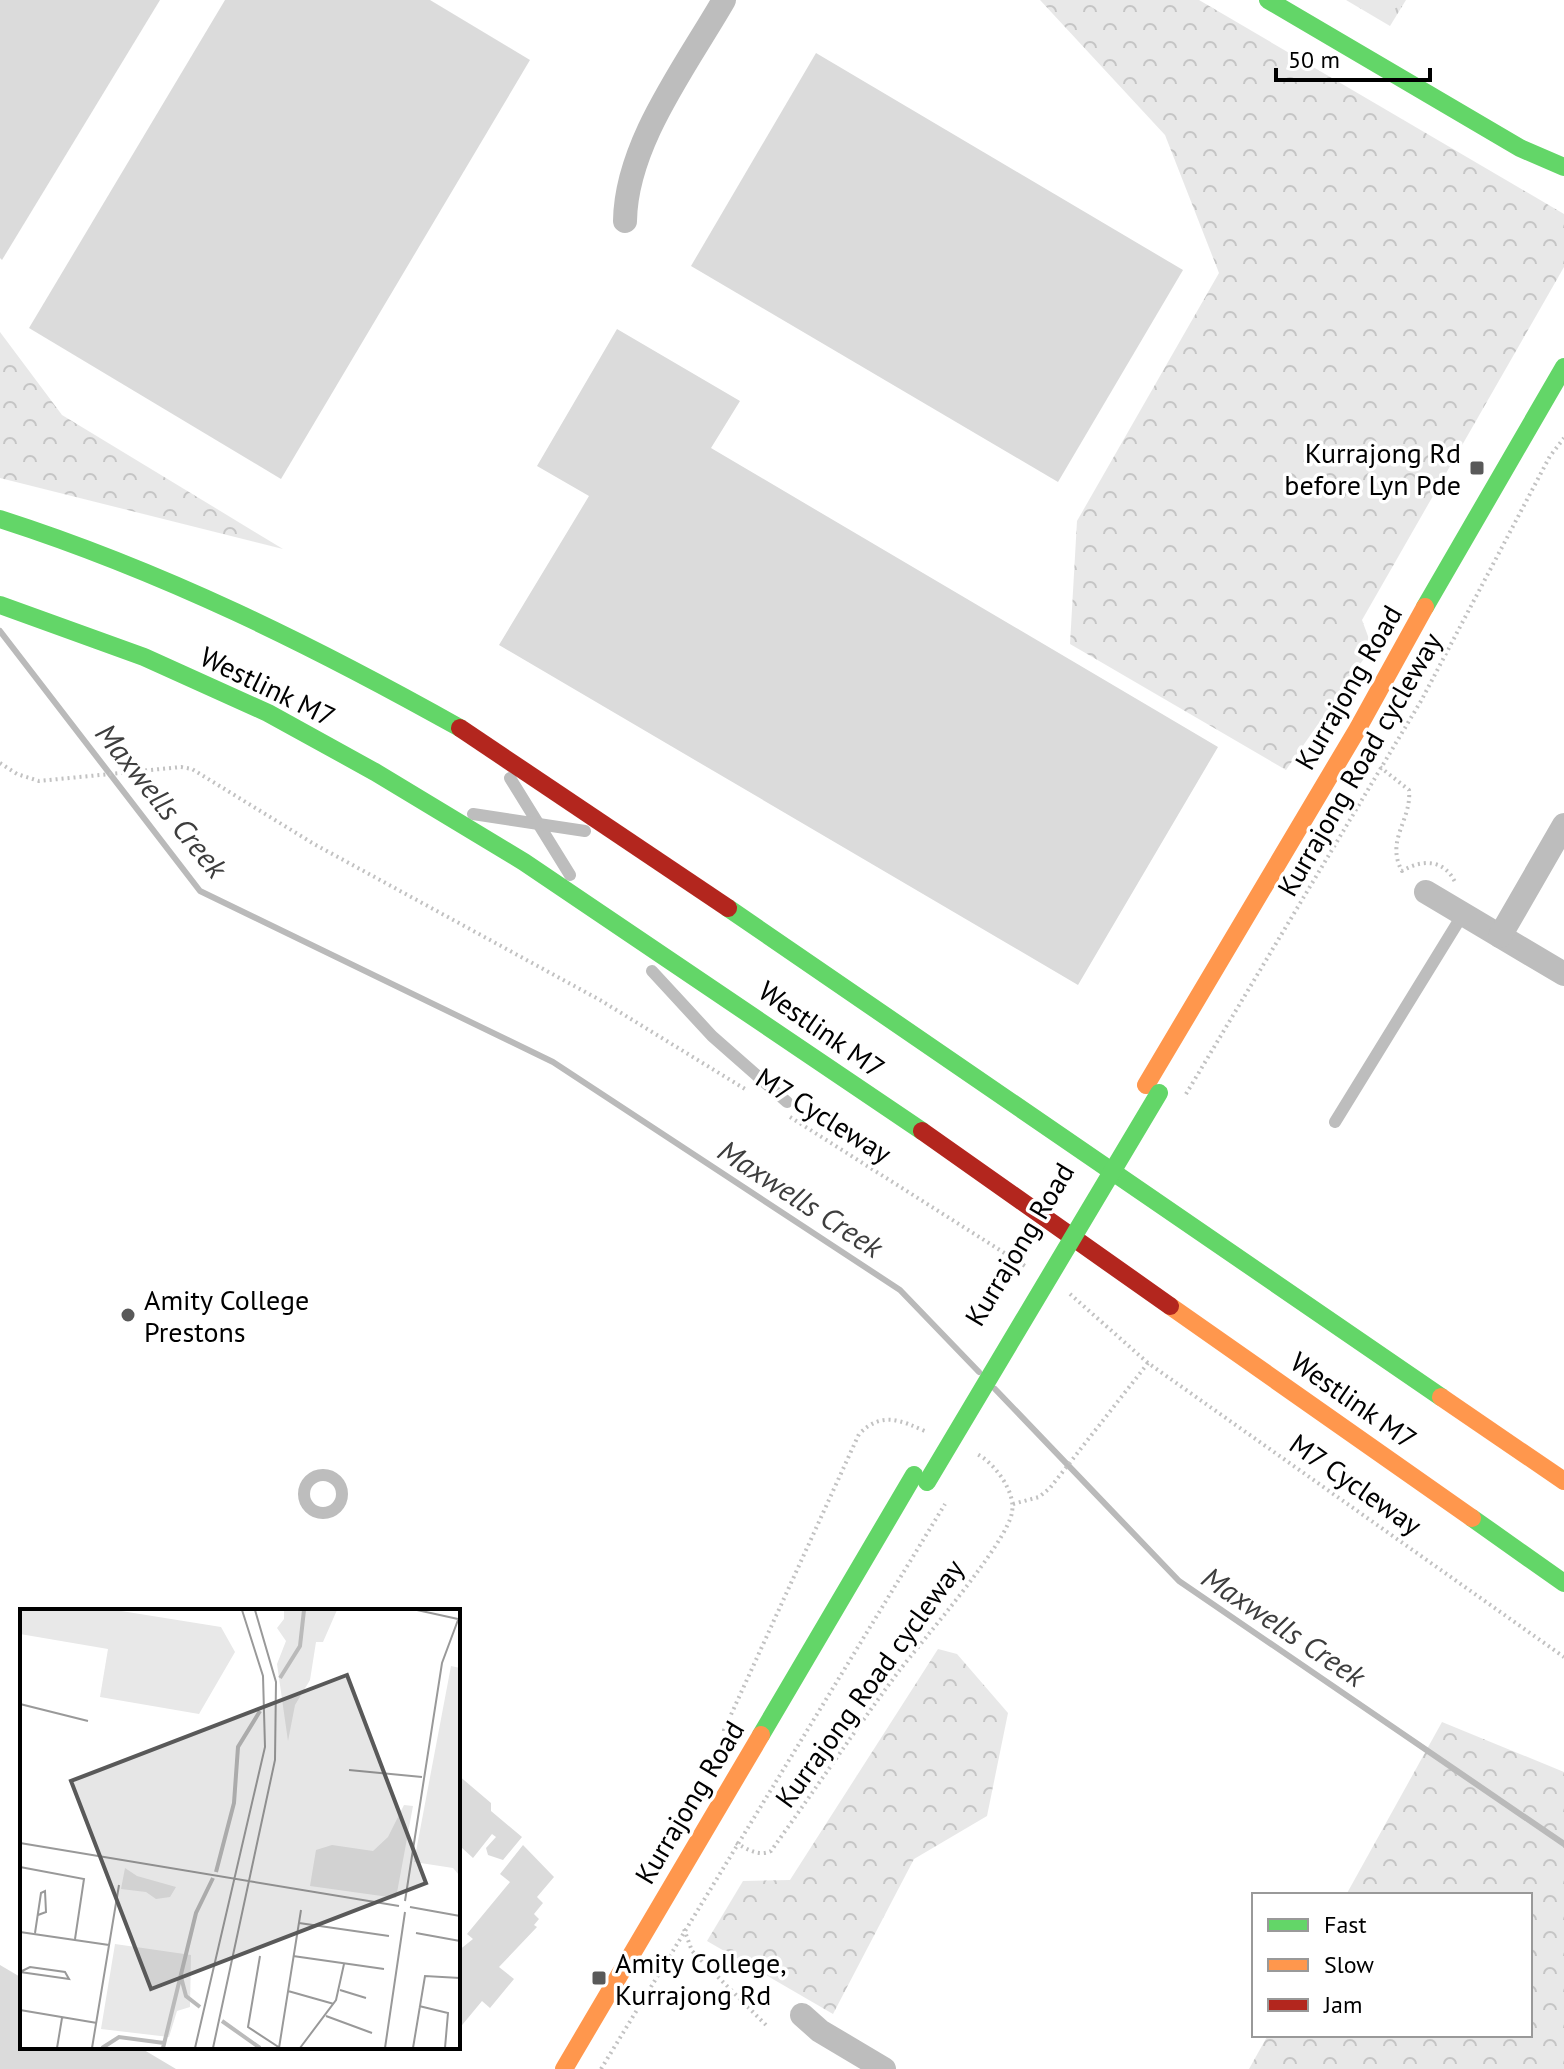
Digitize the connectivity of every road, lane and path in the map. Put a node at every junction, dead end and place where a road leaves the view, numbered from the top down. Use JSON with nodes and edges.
{"nodes":[{"id":1,"x":724,"y":0,"type":"edge"},
{"id":2,"x":1268,"y":0,"type":"edge"},
{"id":3,"x":1564,"y":167,"type":"edge"},
{"id":4,"x":625,"y":221,"type":"dead end"},
{"id":5,"x":1564,"y":367,"type":"edge"},
{"id":6,"x":1564,"y":438,"type":"edge"},
{"id":7,"x":0,"y":519,"type":"edge"},
{"id":8,"x":0,"y":605,"type":"edge"},
{"id":9,"x":488,"y":744,"type":"junction"},
{"id":10,"x":0,"y":763,"type":"edge"},
{"id":11,"x":1380,"y":767,"type":"junction"},
{"id":12,"x":438,"y":809,"type":"junction"},
{"id":13,"x":538,"y":821,"type":"junction"},
{"id":14,"x":1564,"y":825,"type":"edge"},
{"id":15,"x":630,"y":841,"type":"junction"},
{"id":16,"x":1458,"y":890,"type":"dead end"},
{"id":17,"x":1426,"y":892,"type":"dead end"},
{"id":18,"x":591,"y":905,"type":"junction"},
{"id":19,"x":1463,"y":914,"type":"junction"},
{"id":20,"x":1500,"y":936,"type":"junction"},
{"id":21,"x":1564,"y":974,"type":"edge"},
{"id":22,"x":752,"y":1094,"type":"dead end"},
{"id":23,"x":1179,"y":1105,"type":"dead end"},
{"id":24,"x":783,"y":1106,"type":"joint"},
{"id":25,"x":1335,"y":1122,"type":"dead end"},
{"id":26,"x":1159,"y":1204,"type":"junction"},
{"id":27,"x":1027,"y":1267,"type":"dead end"},
{"id":28,"x":1062,"y":1288,"type":"dead end"},
{"id":29,"x":1173,"y":1306,"type":"junction"},
{"id":30,"x":1148,"y":1363,"type":"junction"},
{"id":31,"x":1564,"y":1465,"type":"edge"},
{"id":32,"x":921,"y":1478,"type":"junction"},
{"id":33,"x":1564,"y":1481,"type":"edge"},
{"id":34,"x":950,"y":1496,"type":"dead end"},
{"id":35,"x":1564,"y":1563,"type":"edge"},
{"id":36,"x":1564,"y":1583,"type":"edge"},
{"id":37,"x":1564,"y":1657,"type":"edge"},
{"id":38,"x":736,"y":1843,"type":"junction"},
{"id":39,"x":684,"y":1929,"type":"junction"},
{"id":40,"x":802,"y":2015,"type":"dead end"},
{"id":41,"x":767,"y":2026,"type":"dead end"},
{"id":42,"x":564,"y":2069,"type":"edge"},
{"id":43,"x":580,"y":2069,"type":"edge"},
{"id":44,"x":601,"y":2069,"type":"edge"},
{"id":45,"x":884,"y":2069,"type":"edge"}],
"edges":[{"from":1,"to":4,"type":"street"},
{"from":2,"to":3,"type":"main road"},
{"from":5,"to":32,"type":"main road","name":"Kurrajong Road"},
{"from":6,"to":11,"type":"path","name":"Kurrajong Road cycleway"},
{"from":7,"to":9,"type":"main road","name":"Westlink M7"},
{"from":8,"to":12,"type":"main road","name":"Westlink M7"},
{"from":9,"to":13,"type":"lane"},
{"from":9,"to":15,"type":"main road","name":"Westlink M7"},
{"from":10,"to":22,"type":"path","name":"M7 Cycleway"},
{"from":11,"to":16,"type":"path"},
{"from":11,"to":23,"type":"path","name":"Kurrajong Road cycleway"},
{"from":12,"to":13,"type":"lane"},
{"from":12,"to":18,"type":"main road","name":"Westlink M7"},
{"from":13,"to":15,"type":"lane"},
{"from":13,"to":18,"type":"lane"},
{"from":14,"to":20,"type":"street"},
{"from":15,"to":26,"type":"main road","name":"Westlink M7"},
{"from":17,"to":19,"type":"street"},
{"from":18,"to":24,"type":"lane"},
{"from":18,"to":29,"type":"main road","name":"Westlink M7"},
{"from":19,"to":20,"type":"street"},
{"from":19,"to":25,"type":"lane"},
{"from":20,"to":21,"type":"street"},
{"from":24,"to":27,"type":"path","name":"M7 Cycleway"},
{"from":26,"to":31,"type":"main road"},
{"from":26,"to":33,"type":"main road","name":"Westlink M7"},
{"from":28,"to":30,"type":"path","name":"M7 Cycleway"},
{"from":29,"to":35,"type":"main road"},
{"from":29,"to":36,"type":"main road","name":"Westlink M7"},
{"from":30,"to":37,"type":"path","name":"M7 Cycleway"},
{"from":30,"to":38,"type":"path","name":"Kurrajong Road cycleway"},
{"from":32,"to":42,"type":"main road","name":"Kurrajong Road"},
{"from":32,"to":43,"type":"main road","name":"Kurrajong Road"},
{"from":34,"to":38,"type":"path","name":"Kurrajong Road cycleway"},
{"from":38,"to":39,"type":"path","name":"Kurrajong Road cycleway"},
{"from":39,"to":41,"type":"path"},
{"from":39,"to":44,"type":"path","name":"Kurrajong Road cycleway"},
{"from":40,"to":45,"type":"street"}]}
